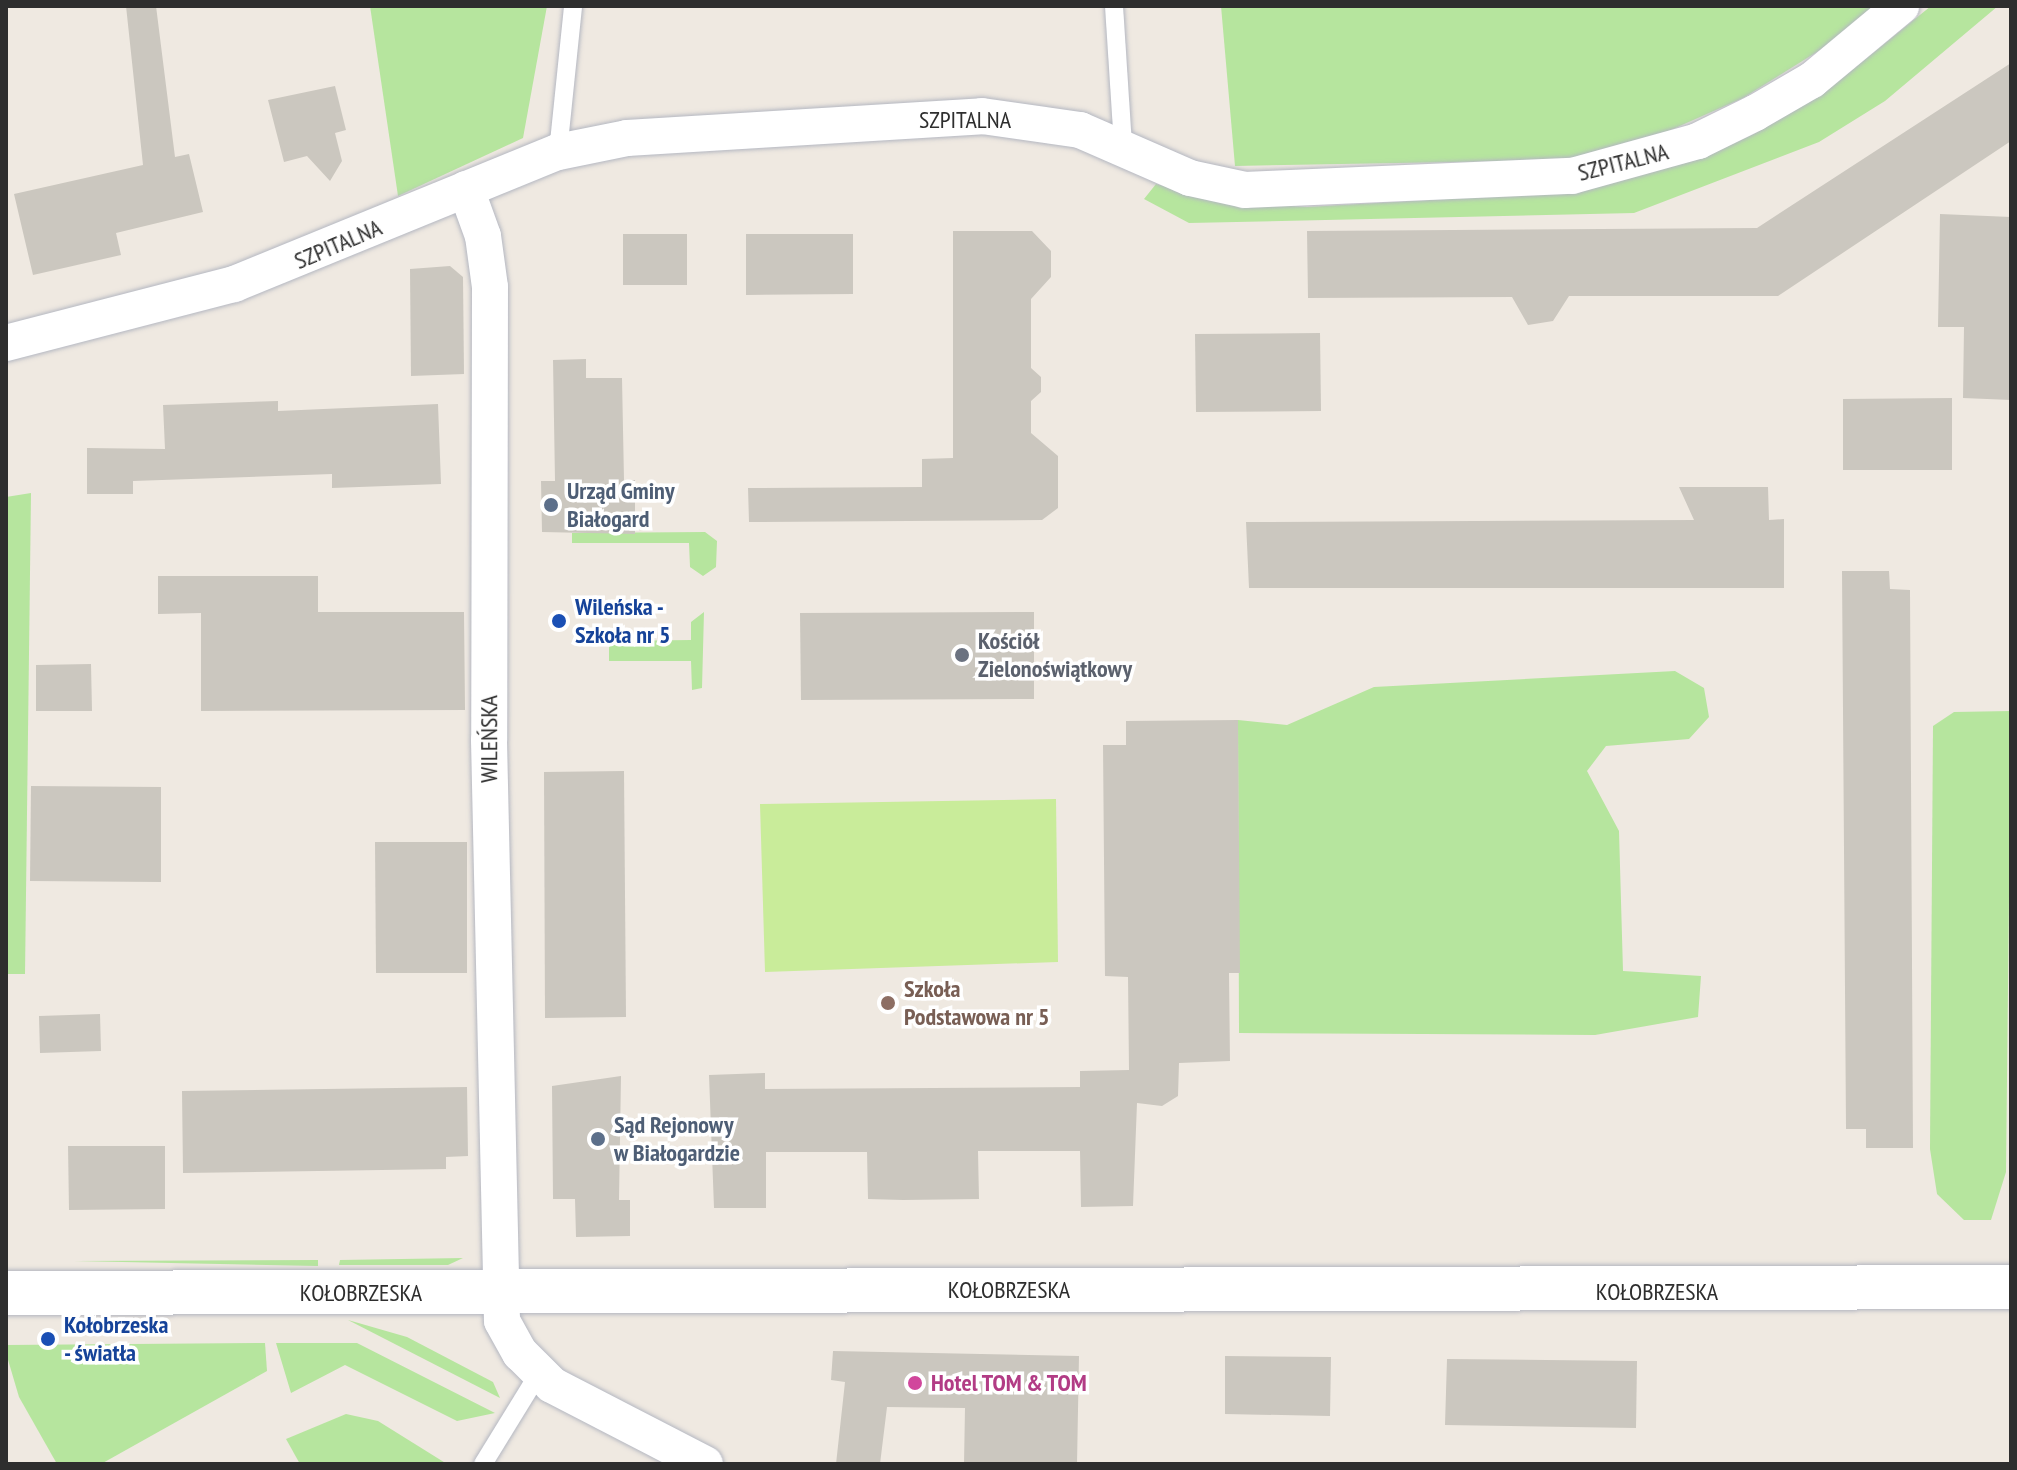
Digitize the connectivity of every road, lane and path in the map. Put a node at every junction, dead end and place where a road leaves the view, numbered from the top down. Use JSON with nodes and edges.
{"nodes":[{"id":1,"x":573,"y":6,"type":"edge"},
{"id":2,"x":1114,"y":6,"type":"edge"},
{"id":3,"x":1901,"y":6,"type":"edge"},
{"id":4,"x":1123,"y":147,"type":"junction"},
{"id":5,"x":558,"y":152,"type":"junction"},
{"id":6,"x":466,"y":189,"type":"junction"},
{"id":7,"x":6,"y":343,"type":"edge"},
{"id":8,"x":2011,"y":1287,"type":"edge"},
{"id":9,"x":497,"y":1292,"type":"junction"},
{"id":10,"x":6,"y":1293,"type":"edge"},
{"id":11,"x":539,"y":1373,"type":"junction"},
{"id":12,"x":483,"y":1464,"type":"edge"},
{"id":13,"x":705,"y":1464,"type":"edge"}],
"edges":[{"from":1,"to":5,"type":"lane"},
{"from":2,"to":4,"type":"lane"},
{"from":3,"to":4,"type":"street","name":"SZPITALNA"},
{"from":4,"to":5,"type":"street","name":"SZPITALNA"},
{"from":5,"to":6,"type":"street","name":"SZPITALNA"},
{"from":6,"to":7,"type":"street","name":"SZPITALNA"},
{"from":6,"to":9,"type":"street","name":"WILEŃSKA"},
{"from":8,"to":9,"type":"main road","name":"KOŁOBRZESKA"},
{"from":9,"to":10,"type":"main road","name":"KOŁOBRZESKA"},
{"from":9,"to":11,"type":"street","name":"WILEŃSKA"},
{"from":11,"to":12,"type":"lane"},
{"from":11,"to":13,"type":"street","name":"WILEŃSKA"}]}
